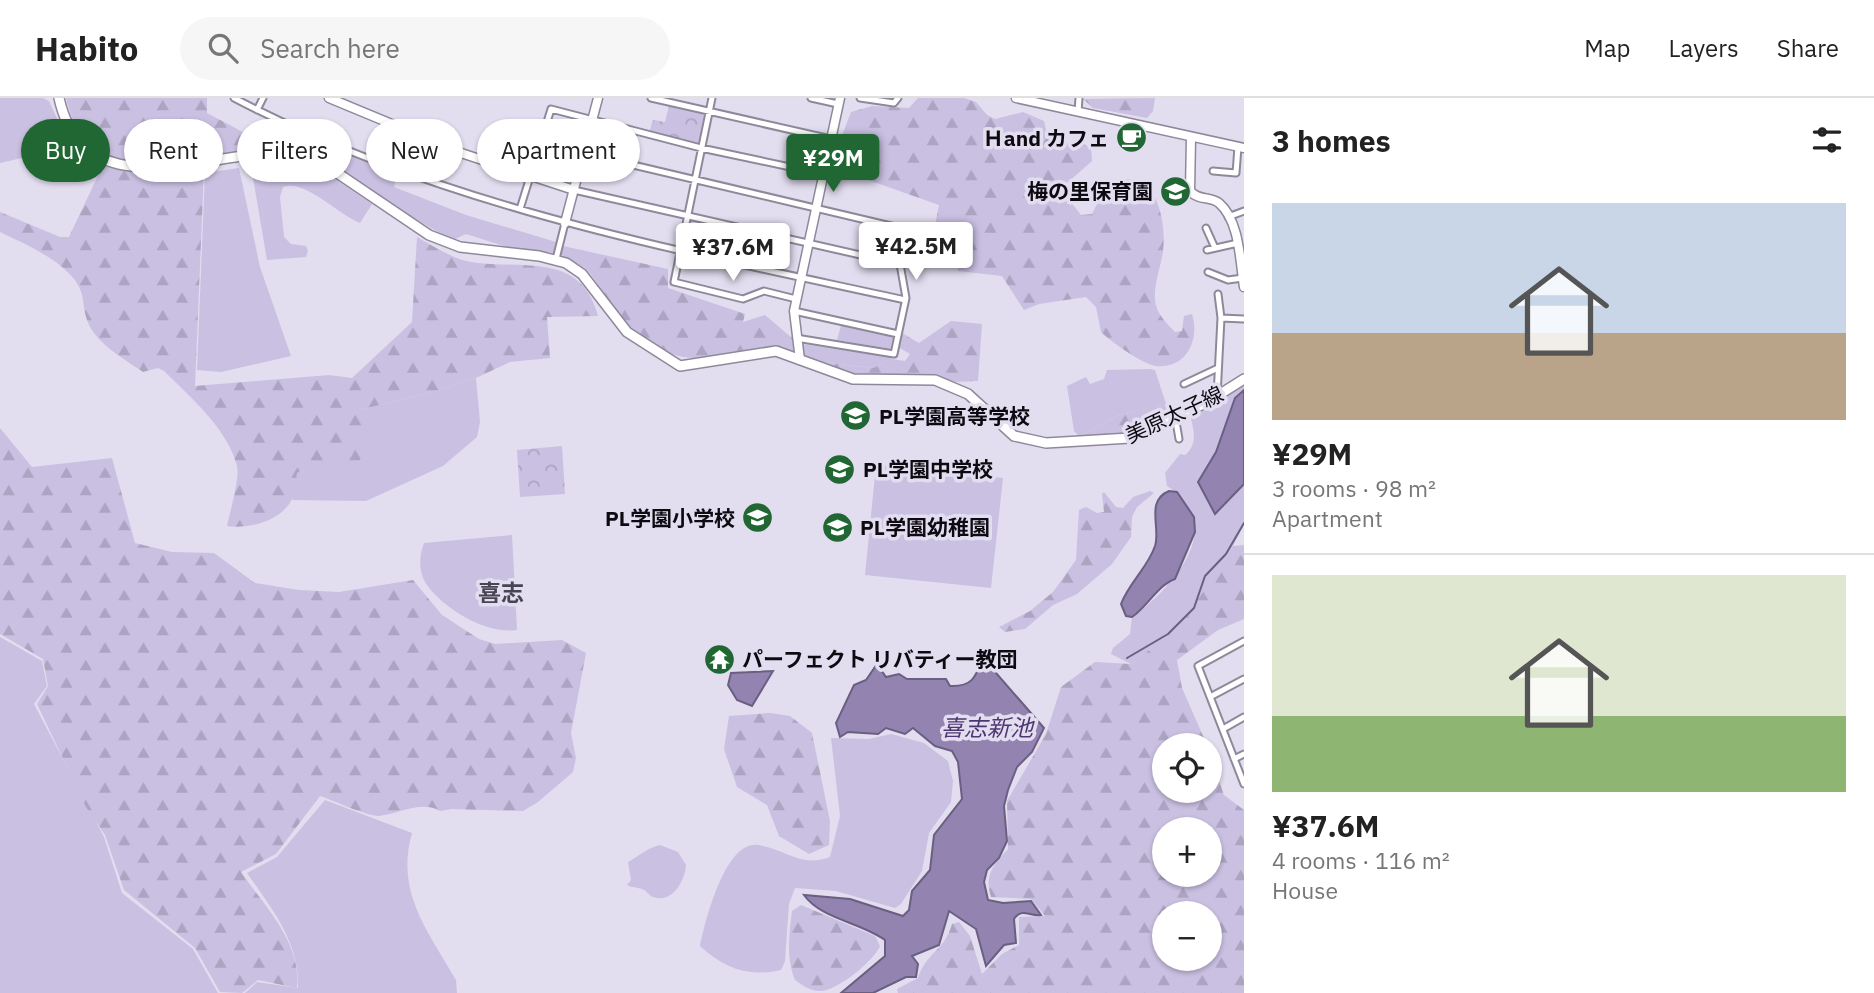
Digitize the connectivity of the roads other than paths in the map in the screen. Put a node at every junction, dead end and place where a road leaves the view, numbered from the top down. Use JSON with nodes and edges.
{"nodes":[{"id":1,"x":59,"y":98,"type":"edge"},
{"id":2,"x":234,"y":98,"type":"edge"},
{"id":3,"x":263,"y":98,"type":"edge"},
{"id":4,"x":329,"y":98,"type":"edge"},
{"id":5,"x":598,"y":98,"type":"edge"},
{"id":6,"x":651,"y":98,"type":"edge"},
{"id":7,"x":712,"y":98,"type":"edge"},
{"id":8,"x":811,"y":98,"type":"edge"},
{"id":9,"x":860,"y":98,"type":"edge"},
{"id":10,"x":898,"y":98,"type":"edge"},
{"id":11,"x":1016,"y":98,"type":"edge"},
{"id":12,"x":1079,"y":98,"type":"edge"},
{"id":13,"x":839,"y":101,"type":"edge"},
{"id":14,"x":257,"y":110,"type":"junction"},
{"id":15,"x":709,"y":112,"type":"junction"},
{"id":16,"x":1078,"y":112,"type":"junction"},
{"id":17,"x":376,"y":119,"type":"edge"},
{"id":18,"x":548,"y":119,"type":"edge"},
{"id":19,"x":592,"y":119,"type":"joint"},
{"id":20,"x":640,"y":132,"type":"edge"},
{"id":21,"x":1191,"y":137,"type":"junction"},
{"id":22,"x":831,"y":139,"type":"junction"},
{"id":23,"x":701,"y":148,"type":"junction"},
{"id":24,"x":1241,"y":148,"type":"edge"},
{"id":25,"x":366,"y":155,"type":"edge"},
{"id":26,"x":640,"y":167,"type":"edge"},
{"id":27,"x":1213,"y":171,"type":"dead end"},
{"id":28,"x":1224,"y":172,"type":"junction"},
{"id":29,"x":823,"y":174,"type":"junction"},
{"id":30,"x":694,"y":180,"type":"junction"},
{"id":31,"x":1224,"y":180,"type":"dead end"},
{"id":32,"x":440,"y":182,"type":"edge"},
{"id":33,"x":528,"y":182,"type":"edge"},
{"id":34,"x":549,"y":182,"type":"edge"},
{"id":35,"x":576,"y":182,"type":"edge"},
{"id":36,"x":574,"y":190,"type":"junction"},
{"id":37,"x":816,"y":208,"type":"junction"},
{"id":38,"x":520,"y":209,"type":"junction"},
{"id":39,"x":1244,"y":211,"type":"edge"},
{"id":40,"x":686,"y":215,"type":"junction"},
{"id":41,"x":1228,"y":217,"type":"junction"},
{"id":42,"x":565,"y":223,"type":"junction"},
{"id":43,"x":1206,"y":228,"type":"dead end"},
{"id":44,"x":808,"y":243,"type":"junction"},
{"id":45,"x":1238,"y":243,"type":"junction"},
{"id":46,"x":1215,"y":248,"type":"junction"},
{"id":47,"x":678,"y":250,"type":"junction"},
{"id":48,"x":1207,"y":250,"type":"dead end"},
{"id":49,"x":556,"y":259,"type":"junction"},
{"id":50,"x":900,"y":264,"type":"junction"},
{"id":51,"x":1208,"y":272,"type":"dead end"},
{"id":52,"x":801,"y":277,"type":"junction"},
{"id":53,"x":1243,"y":282,"type":"edge"},
{"id":54,"x":1218,"y":294,"type":"dead end"},
{"id":55,"x":796,"y":299,"type":"junction"},
{"id":56,"x":905,"y":300,"type":"junction"},
{"id":57,"x":794,"y":311,"type":"junction"},
{"id":58,"x":1221,"y":318,"type":"junction"},
{"id":59,"x":1244,"y":319,"type":"edge"},
{"id":60,"x":898,"y":334,"type":"junction"},
{"id":61,"x":796,"y":338,"type":"junction"},
{"id":62,"x":800,"y":360,"type":"junction"},
{"id":63,"x":1218,"y":368,"type":"junction"},
{"id":64,"x":1244,"y":379,"type":"edge"},
{"id":65,"x":1184,"y":384,"type":"dead end"},
{"id":66,"x":1217,"y":396,"type":"junction"},
{"id":67,"x":1175,"y":416,"type":"junction"},
{"id":68,"x":1180,"y":439,"type":"dead end"},
{"id":69,"x":1244,"y":641,"type":"edge"},
{"id":70,"x":1244,"y":679,"type":"edge"},
{"id":71,"x":1210,"y":697,"type":"junction"},
{"id":72,"x":1244,"y":717,"type":"edge"},
{"id":73,"x":1223,"y":729,"type":"junction"},
{"id":74,"x":1244,"y":754,"type":"edge"},
{"id":75,"x":1234,"y":759,"type":"junction"},
{"id":76,"x":1244,"y":784,"type":"edge"}],
"edges":[{"from":1,"to":49,"type":"main road","name":"美原太子線"},
{"from":2,"to":14,"type":"street"},
{"from":3,"to":14,"type":"street"},
{"from":4,"to":17,"type":"street"},
{"from":5,"to":19,"type":"street"},
{"from":6,"to":15,"type":"street"},
{"from":7,"to":15,"type":"street"},
{"from":8,"to":13,"type":"street"},
{"from":9,"to":10,"type":"street"},
{"from":11,"to":16,"type":"street"},
{"from":12,"to":16,"type":"street"},
{"from":13,"to":22,"type":"street"},
{"from":14,"to":25,"type":"street"},
{"from":15,"to":22,"type":"street"},
{"from":15,"to":23,"type":"street"},
{"from":16,"to":21,"type":"street"},
{"from":18,"to":19,"type":"street"},
{"from":20,"to":23,"type":"street"},
{"from":21,"to":24,"type":"street"},
{"from":21,"to":41,"type":"street"},
{"from":22,"to":29,"type":"street"},
{"from":23,"to":29,"type":"street"},
{"from":23,"to":30,"type":"street"},
{"from":24,"to":28,"type":"street"},
{"from":26,"to":30,"type":"street"},
{"from":27,"to":28,"type":"street"},
{"from":28,"to":31,"type":"street"},
{"from":29,"to":37,"type":"street"},
{"from":30,"to":37,"type":"street"},
{"from":30,"to":40,"type":"street"},
{"from":32,"to":38,"type":"street"},
{"from":33,"to":38,"type":"street"},
{"from":34,"to":36,"type":"street"},
{"from":35,"to":36,"type":"street"},
{"from":36,"to":40,"type":"street"},
{"from":36,"to":42,"type":"street"},
{"from":37,"to":44,"type":"street"},
{"from":37,"to":50,"type":"street"},
{"from":38,"to":42,"type":"street"},
{"from":39,"to":41,"type":"street"},
{"from":40,"to":44,"type":"street"},
{"from":40,"to":47,"type":"street"},
{"from":41,"to":45,"type":"street"},
{"from":42,"to":47,"type":"street"},
{"from":42,"to":49,"type":"street"},
{"from":43,"to":46,"type":"street"},
{"from":44,"to":50,"type":"street"},
{"from":44,"to":52,"type":"street"},
{"from":45,"to":46,"type":"street"},
{"from":45,"to":53,"type":"street"},
{"from":46,"to":48,"type":"street"},
{"from":47,"to":52,"type":"street"},
{"from":47,"to":55,"type":"street"},
{"from":49,"to":62,"type":"main road","name":"美原太子線"},
{"from":50,"to":56,"type":"street"},
{"from":51,"to":53,"type":"street"},
{"from":52,"to":55,"type":"street"},
{"from":52,"to":56,"type":"street"},
{"from":54,"to":58,"type":"street"},
{"from":55,"to":57,"type":"street"},
{"from":56,"to":60,"type":"street"},
{"from":57,"to":60,"type":"street"},
{"from":57,"to":61,"type":"street"},
{"from":58,"to":59,"type":"street"},
{"from":58,"to":63,"type":"street"},
{"from":60,"to":61,"type":"street"},
{"from":61,"to":62,"type":"street"},
{"from":62,"to":67,"type":"main road","name":"美原太子線"},
{"from":63,"to":65,"type":"street"},
{"from":63,"to":66,"type":"street"},
{"from":64,"to":66,"type":"main road","name":"美原太子線"},
{"from":66,"to":67,"type":"main road","name":"美原太子線"},
{"from":67,"to":68,"type":"street"},
{"from":69,"to":71,"type":"street"},
{"from":70,"to":71,"type":"street"},
{"from":71,"to":73,"type":"street"},
{"from":72,"to":73,"type":"street"},
{"from":73,"to":75,"type":"street"},
{"from":74,"to":75,"type":"street"},
{"from":75,"to":76,"type":"street"}]}
